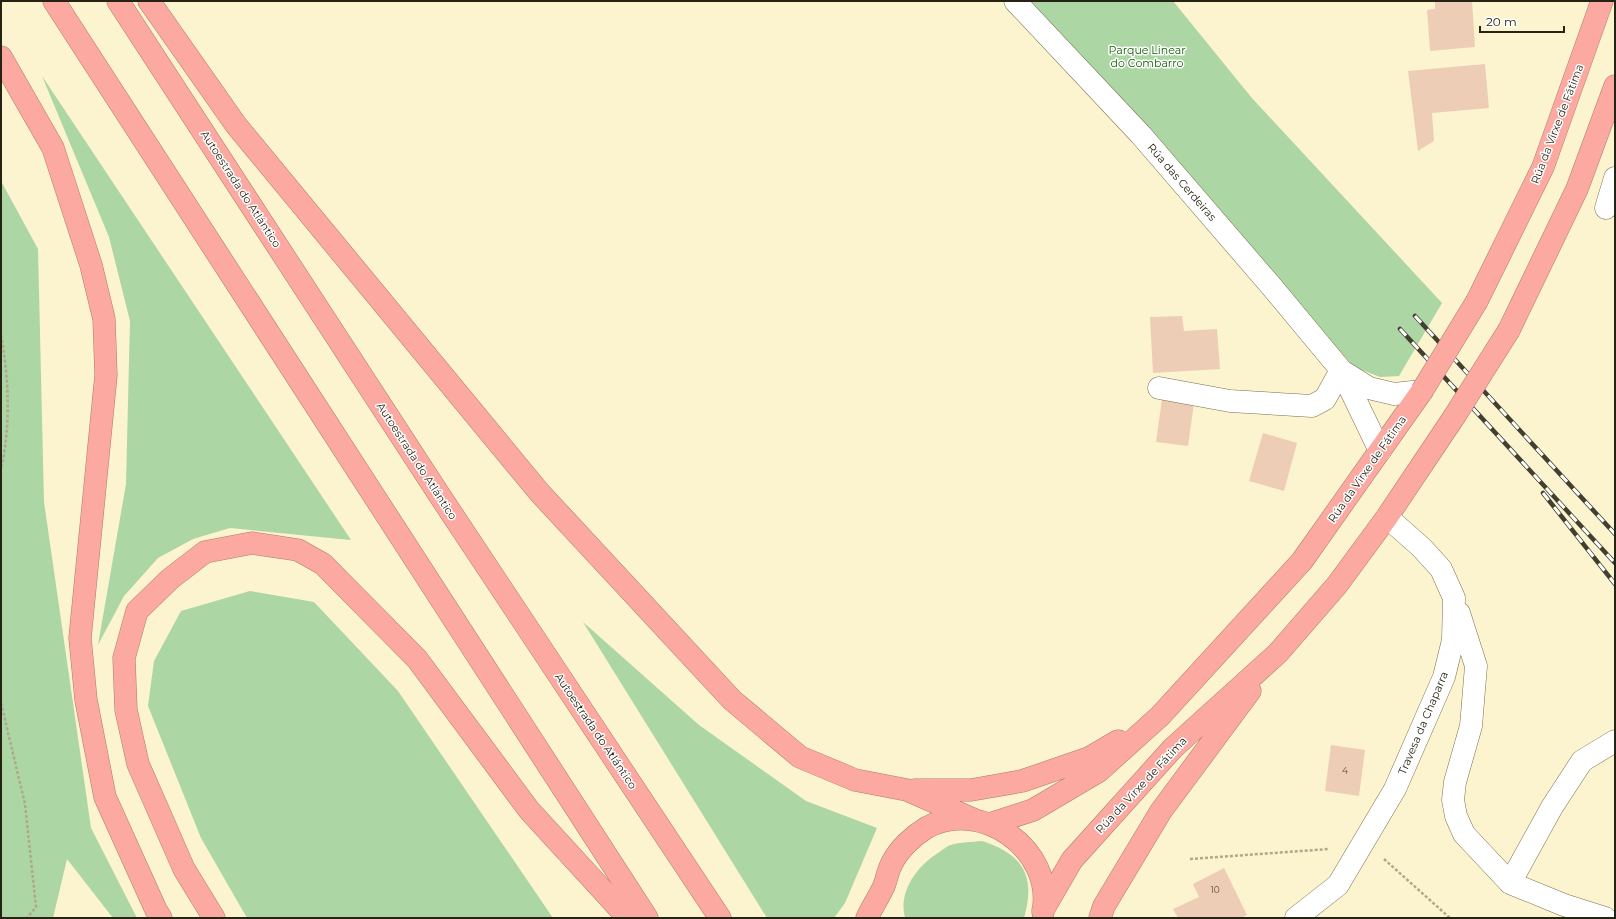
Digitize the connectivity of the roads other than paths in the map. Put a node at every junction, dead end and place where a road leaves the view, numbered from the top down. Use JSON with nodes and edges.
{"nodes":[{"id":1,"x":54,"y":1,"type":"edge"},
{"id":2,"x":118,"y":1,"type":"edge"},
{"id":3,"x":149,"y":1,"type":"edge"},
{"id":4,"x":1015,"y":1,"type":"edge"},
{"id":5,"x":1602,"y":1,"type":"edge"},
{"id":6,"x":1,"y":57,"type":"edge"},
{"id":7,"x":1615,"y":86,"type":"edge"},
{"id":8,"x":1615,"y":178,"type":"edge"},
{"id":9,"x":1606,"y":208,"type":"dead end"},
{"id":10,"x":1341,"y":370,"type":"junction"},
{"id":11,"x":1159,"y":388,"type":"dead end"},
{"id":12,"x":1422,"y":391,"type":"junction"},
{"id":13,"x":1380,"y":451,"type":"junction"},
{"id":14,"x":1387,"y":517,"type":"junction"},
{"id":15,"x":1454,"y":598,"type":"junction"},
{"id":16,"x":1278,"y":653,"type":"junction"},
{"id":17,"x":1160,"y":716,"type":"junction"},
{"id":18,"x":1615,"y":741,"type":"edge"},
{"id":19,"x":907,"y":790,"type":"junction"},
{"id":20,"x":982,"y":822,"type":"junction"},
{"id":21,"x":1510,"y":883,"type":"junction"},
{"id":22,"x":884,"y":885,"type":"junction"},
{"id":23,"x":1042,"y":914,"type":"edge"},
{"id":24,"x":161,"y":918,"type":"edge"},
{"id":25,"x":214,"y":918,"type":"edge"},
{"id":26,"x":628,"y":918,"type":"edge"},
{"id":27,"x":647,"y":918,"type":"edge"},
{"id":28,"x":720,"y":918,"type":"edge"},
{"id":29,"x":867,"y":918,"type":"edge"},
{"id":30,"x":886,"y":918,"type":"edge"},
{"id":31,"x":1100,"y":918,"type":"edge"},
{"id":32,"x":1296,"y":918,"type":"edge"},
{"id":33,"x":1605,"y":918,"type":"edge"}],
"edges":[{"from":1,"to":27,"type":"highway"},
{"from":2,"to":28,"type":"highway","name":"Autoestrada do Atlántico"},
{"from":3,"to":19,"type":"highway"},
{"from":4,"to":10,"type":"street","name":"Rúa das Cerdeiras"},
{"from":5,"to":12,"type":"highway","name":"Rúa da Virxe de Fátima","bridge":true},
{"from":6,"to":24,"type":"highway"},
{"from":7,"to":14,"type":"highway","name":"Rúa da Virxe de Fátima","bridge":true},
{"from":8,"to":9,"type":"street"},
{"from":10,"to":11,"type":"street"},
{"from":10,"to":12,"type":"street","name":"Rúa das Cerdeiras"},
{"from":10,"to":13,"type":"street","name":"Rúa das Cerdeiras"},
{"from":12,"to":13,"type":"highway","name":"Rúa da Virxe de Fátima"},
{"from":13,"to":17,"type":"highway","name":"Rúa da Virxe de Fátima"},
{"from":14,"to":15,"type":"street","name":"Travesa da Chaparra"},
{"from":14,"to":16,"type":"highway","name":"Rúa da Virxe de Fátima"},
{"from":15,"to":21,"type":"street"},
{"from":15,"to":32,"type":"street","name":"Travesa da Chaparra"},
{"from":16,"to":23,"type":"highway","name":"Rúa da Virxe de Fátima"},
{"from":16,"to":31,"type":"highway"},
{"from":17,"to":19,"type":"highway"},
{"from":17,"to":20,"type":"highway","name":"Rúa da Virxe de Fátima"},
{"from":18,"to":21,"type":"street"},
{"from":19,"to":20,"type":"highway"},
{"from":20,"to":22,"type":"highway"},
{"from":20,"to":23,"type":"highway"},
{"from":21,"to":33,"type":"street"},
{"from":22,"to":29,"type":"highway"},
{"from":22,"to":30,"type":"highway"},
{"from":25,"to":26,"type":"highway"}]}
